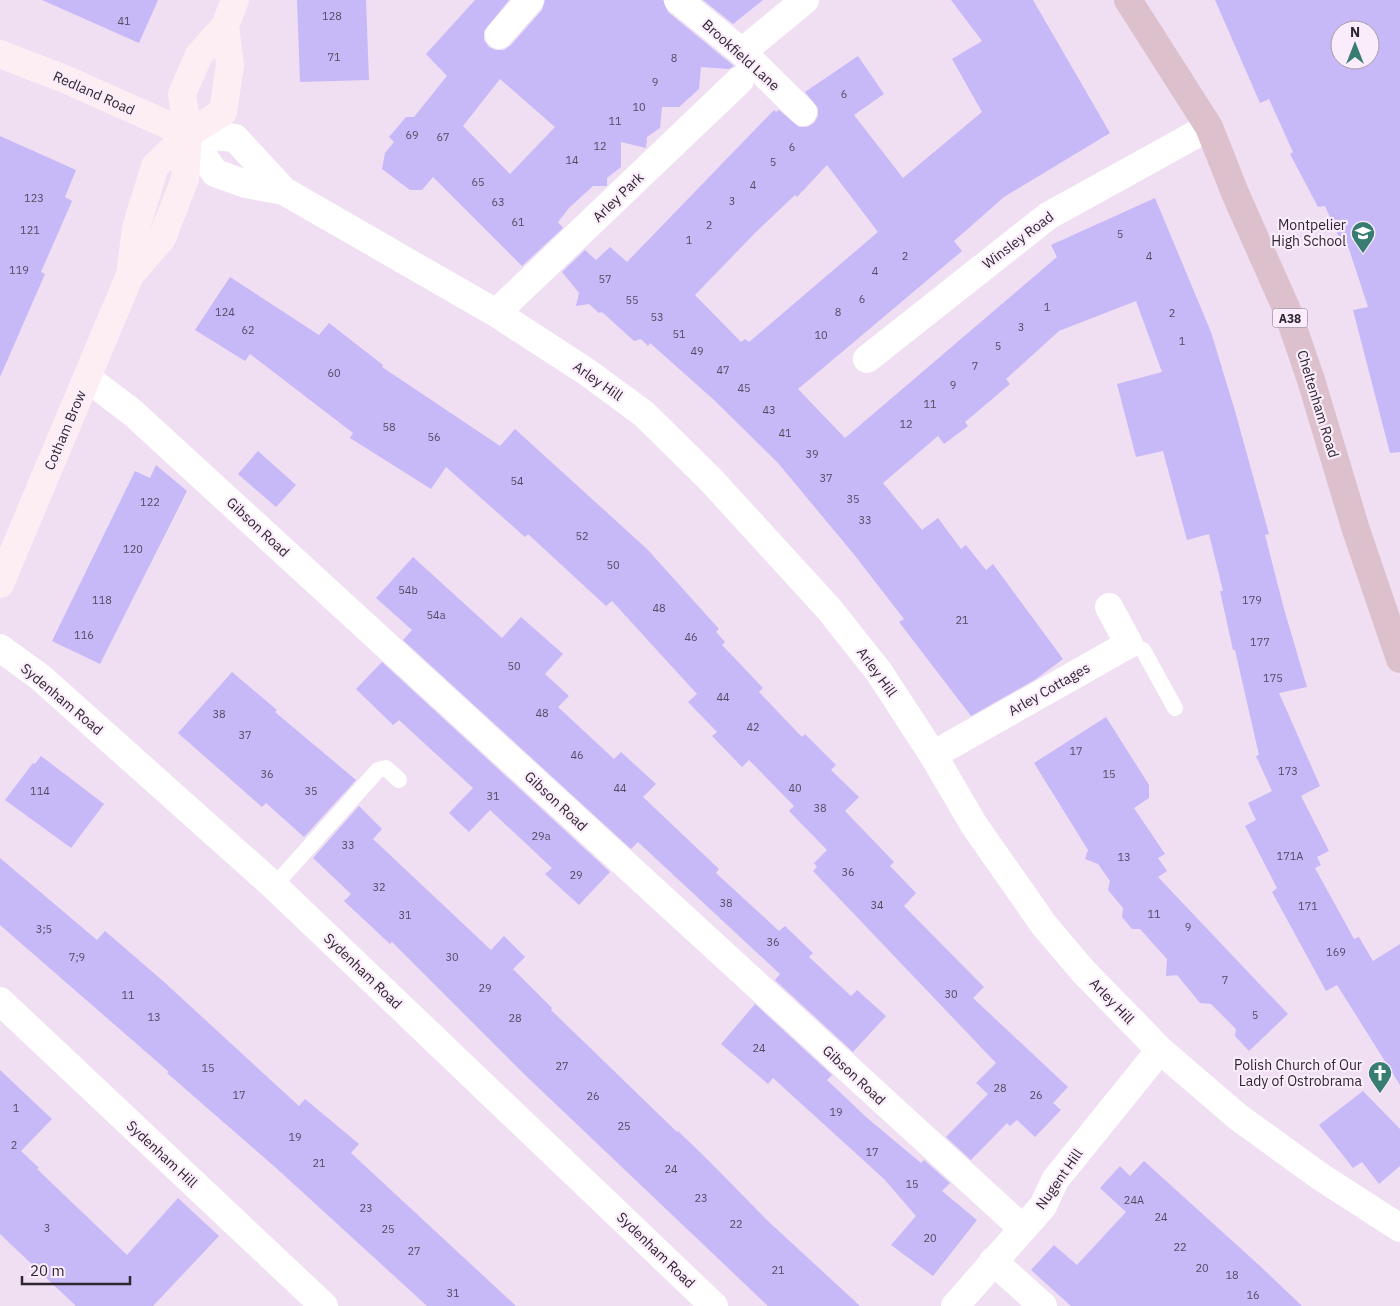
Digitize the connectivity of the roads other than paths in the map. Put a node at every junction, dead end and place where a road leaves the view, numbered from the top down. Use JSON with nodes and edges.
{"nodes":[{"id":1,"x":234,"y":0,"type":"edge"},
{"id":2,"x":530,"y":0,"type":"edge"},
{"id":3,"x":678,"y":0,"type":"edge"},
{"id":4,"x":805,"y":0,"type":"edge"},
{"id":5,"x":1128,"y":0,"type":"edge"},
{"id":6,"x":225,"y":26,"type":"junction"},
{"id":7,"x":499,"y":35,"type":"dead end"},
{"id":8,"x":742,"y":52,"type":"junction"},
{"id":9,"x":0,"y":54,"type":"edge"},
{"id":10,"x":740,"y":80,"type":"dead end"},
{"id":11,"x":803,"y":112,"type":"dead end"},
{"id":12,"x":1209,"y":127,"type":"junction"},
{"id":13,"x":188,"y":134,"type":"junction"},
{"id":14,"x":284,"y":191,"type":"junction"},
{"id":15,"x":496,"y":313,"type":"junction"},
{"id":16,"x":868,"y":359,"type":"dead end"},
{"id":17,"x":87,"y":378,"type":"junction"},
{"id":18,"x":0,"y":584,"type":"edge"},
{"id":19,"x":1109,"y":607,"type":"dead end"},
{"id":20,"x":1129,"y":644,"type":"junction"},
{"id":21,"x":0,"y":648,"type":"edge"},
{"id":22,"x":1400,"y":659,"type":"edge"},
{"id":23,"x":1175,"y":708,"type":"dead end"},
{"id":24,"x":933,"y":755,"type":"junction"},
{"id":25,"x":399,"y":780,"type":"dead end"},
{"id":26,"x":274,"y":886,"type":"junction"},
{"id":27,"x":0,"y":1001,"type":"edge"},
{"id":28,"x":1160,"y":1050,"type":"junction"},
{"id":29,"x":1022,"y":1228,"type":"junction"},
{"id":30,"x":1400,"y":1228,"type":"edge"},
{"id":31,"x":993,"y":1261,"type":"junction"},
{"id":32,"x":324,"y":1306,"type":"edge"},
{"id":33,"x":714,"y":1306,"type":"edge"},
{"id":34,"x":955,"y":1306,"type":"edge"},
{"id":35,"x":1043,"y":1306,"type":"edge"}],
"edges":[{"from":1,"to":6,"type":"street","name":"Cotham Brow"},
{"from":2,"to":7,"type":"street"},
{"from":3,"to":8,"type":"street","name":"Brookfield Lane"},
{"from":4,"to":8,"type":"street"},
{"from":5,"to":12,"type":"main road","name":"Cheltenham Road","number":"A38"},
{"from":6,"to":13,"type":"street","name":"Cotham Brow"},
{"from":6,"to":13,"type":"street","name":"Cotham Brow"},
{"from":8,"to":11,"type":"street","name":"Brookfield Lane"},
{"from":9,"to":13,"type":"street","name":"Redland Road"},
{"from":10,"to":15,"type":"street","name":"Arley Park"},
{"from":12,"to":16,"type":"street","name":"Winsley Road"},
{"from":12,"to":22,"type":"main road","name":"Cheltenham Road","number":"A38"},
{"from":13,"to":14,"type":"street","name":"Arley Hill"},
{"from":13,"to":14,"type":"street","name":"Arley Hill"},
{"from":13,"to":17,"type":"street","name":"Cotham Brow"},
{"from":14,"to":15,"type":"street","name":"Arley Hill"},
{"from":15,"to":24,"type":"street","name":"Arley Hill"},
{"from":17,"to":18,"type":"street","name":"Cotham Brow"},
{"from":17,"to":29,"type":"street","name":"Gibson Road"},
{"from":19,"to":20,"type":"street"},
{"from":20,"to":23,"type":"lane"},
{"from":20,"to":24,"type":"street","name":"Arley Cottages"},
{"from":21,"to":26,"type":"street","name":"Sydenham Road"},
{"from":24,"to":28,"type":"street","name":"Arley Hill"},
{"from":25,"to":26,"type":"lane"},
{"from":26,"to":33,"type":"street","name":"Sydenham Road"},
{"from":27,"to":32,"type":"street","name":"Sydenham Hill"},
{"from":28,"to":29,"type":"street","name":"Nugent Hill"},
{"from":28,"to":30,"type":"street","name":"Arley Hill"},
{"from":29,"to":31,"type":"street","name":"Nugent Hill"},
{"from":31,"to":34,"type":"street","name":"Nugent Hill"},
{"from":31,"to":35,"type":"street"}]}
